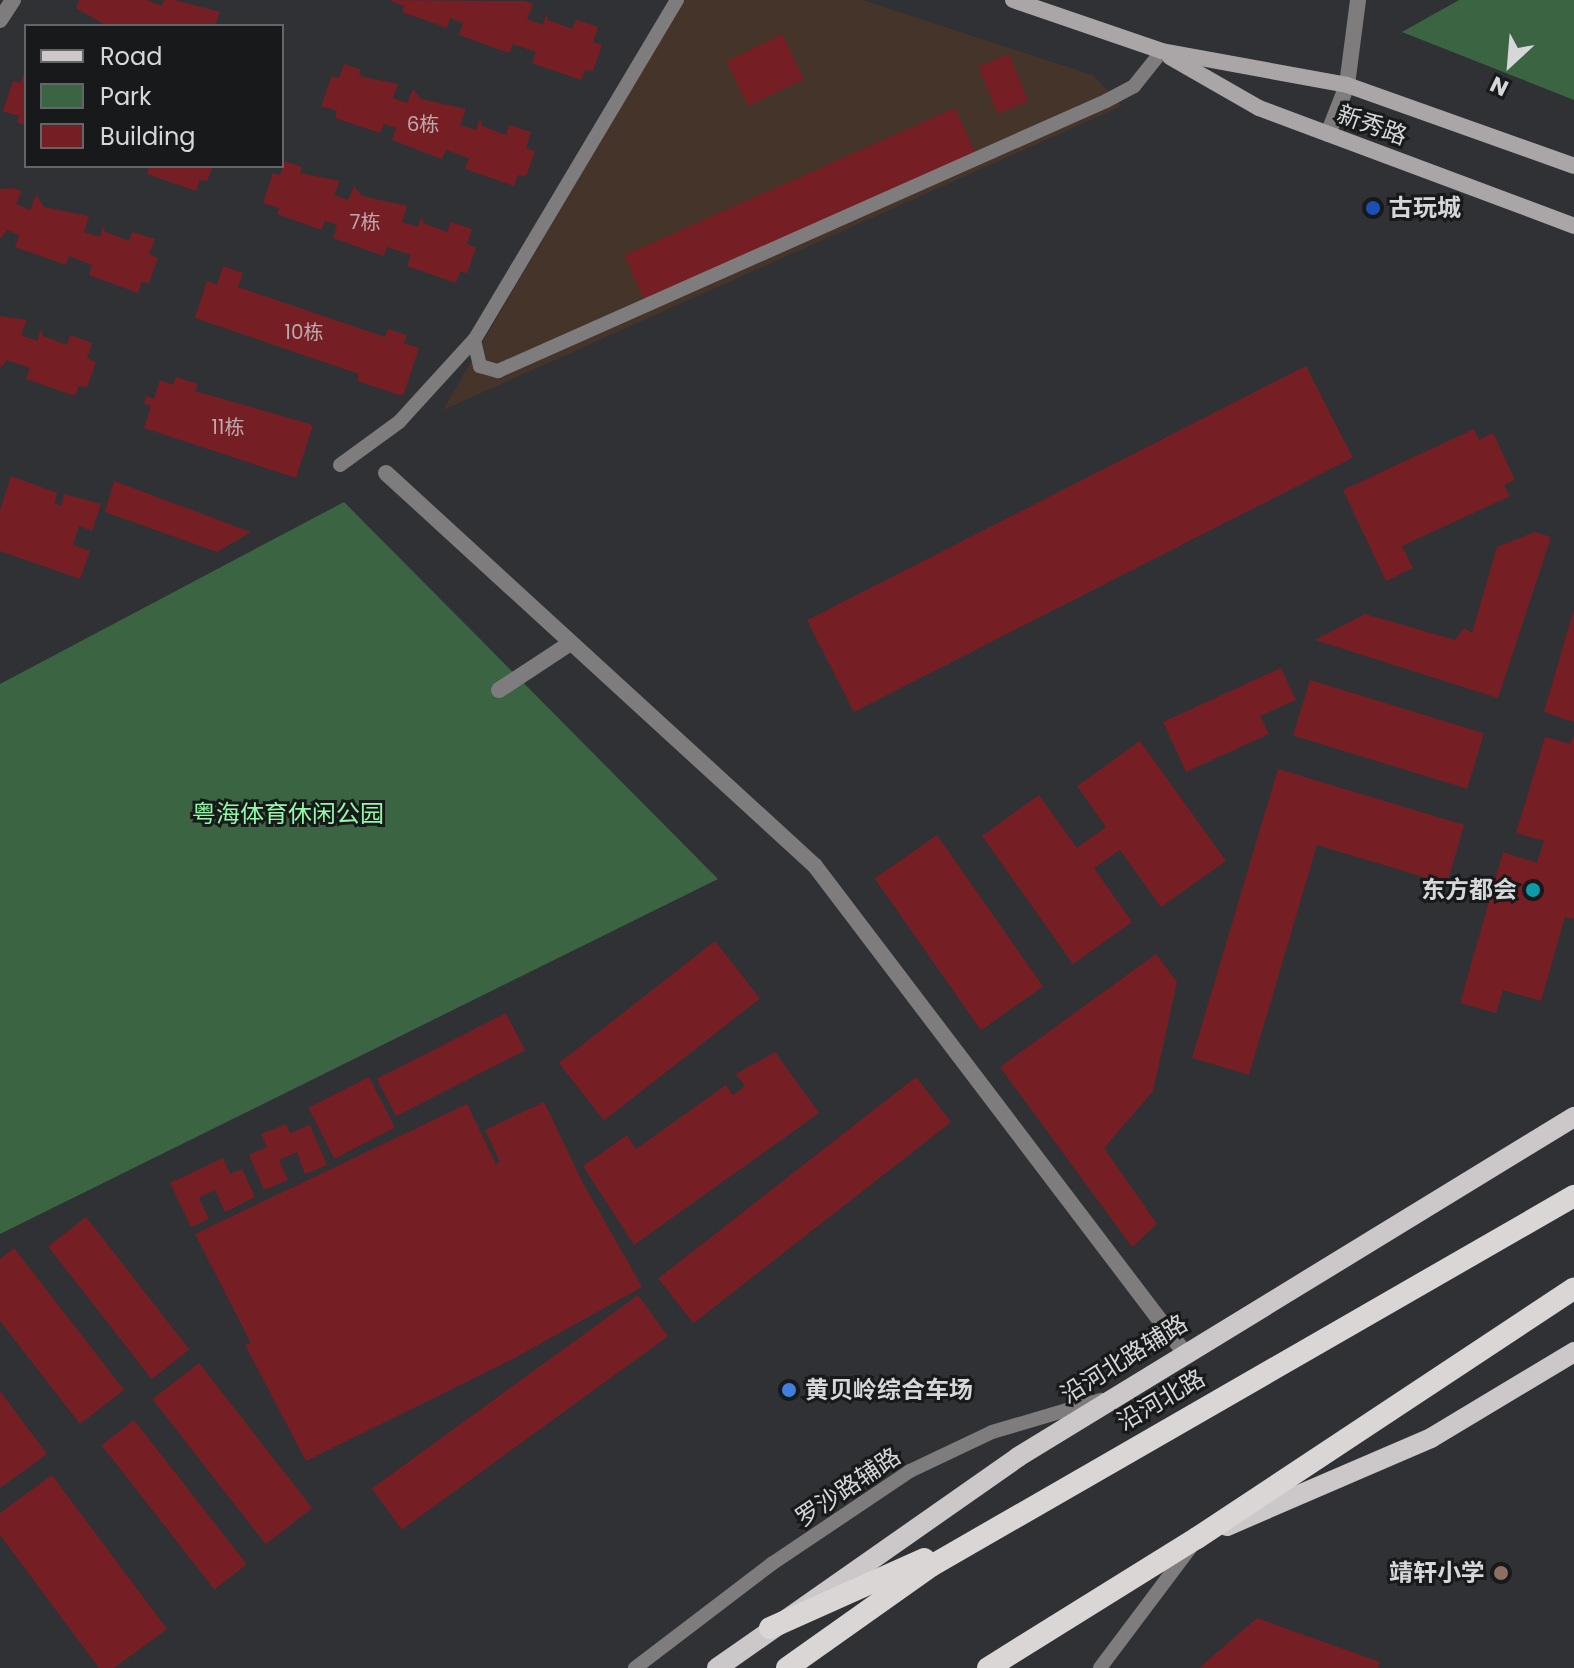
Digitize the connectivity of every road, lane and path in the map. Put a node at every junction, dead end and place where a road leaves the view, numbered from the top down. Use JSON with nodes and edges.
{"nodes":[{"id":1,"x":13,"y":0,"type":"edge"},
{"id":2,"x":677,"y":0,"type":"edge"},
{"id":3,"x":1013,"y":0,"type":"edge"},
{"id":4,"x":1358,"y":0,"type":"edge"},
{"id":5,"x":0,"y":20,"type":"edge"},
{"id":6,"x":1162,"y":51,"type":"junction"},
{"id":7,"x":1347,"y":85,"type":"junction"},
{"id":8,"x":1328,"y":134,"type":"junction"},
{"id":9,"x":1574,"y":166,"type":"edge"},
{"id":10,"x":1574,"y":226,"type":"edge"},
{"id":11,"x":474,"y":340,"type":"junction"},
{"id":12,"x":340,"y":465,"type":"dead end"},
{"id":13,"x":386,"y":473,"type":"dead end"},
{"id":14,"x":569,"y":644,"type":"junction"},
{"id":15,"x":499,"y":690,"type":"dead end"},
{"id":16,"x":1574,"y":1117,"type":"edge"},
{"id":17,"x":1574,"y":1196,"type":"edge"},
{"id":18,"x":1574,"y":1288,"type":"edge"},
{"id":19,"x":1184,"y":1352,"type":"junction"},
{"id":20,"x":1574,"y":1352,"type":"edge"},
{"id":21,"x":1113,"y":1397,"type":"junction"},
{"id":22,"x":1005,"y":1522,"type":"junction"},
{"id":23,"x":1197,"y":1538,"type":"junction"},
{"id":24,"x":770,"y":1628,"type":"junction"},
{"id":25,"x":635,"y":1668,"type":"edge"},
{"id":26,"x":717,"y":1668,"type":"edge"},
{"id":27,"x":787,"y":1668,"type":"edge"},
{"id":28,"x":988,"y":1668,"type":"edge"},
{"id":29,"x":1100,"y":1668,"type":"edge"}],
"edges":[{"from":1,"to":5,"type":"street"},
{"from":2,"to":11,"type":"lane"},
{"from":3,"to":6,"type":"main road","name":"新秀路"},
{"from":4,"to":7,"type":"street"},
{"from":6,"to":7,"type":"main road","name":"新秀路"},
{"from":6,"to":8,"type":"main road","name":"新秀路"},
{"from":6,"to":11,"type":"lane"},
{"from":7,"to":8,"type":"street"},
{"from":7,"to":9,"type":"main road","name":"新秀路"},
{"from":8,"to":10,"type":"main road","name":"新秀路"},
{"from":11,"to":12,"type":"lane"},
{"from":13,"to":14,"type":"street"},
{"from":14,"to":15,"type":"street"},
{"from":14,"to":19,"type":"street"},
{"from":16,"to":19,"type":"main road","name":"沿河北路辅路"},
{"from":17,"to":22,"type":"highway","name":"沿河北路"},
{"from":18,"to":23,"type":"highway"},
{"from":19,"to":21,"type":"main road","name":"沿河北路辅路"},
{"from":20,"to":23,"type":"main road"},
{"from":21,"to":24,"type":"main road","name":"沿河北路辅路"},
{"from":21,"to":25,"type":"lane","name":"罗沙路辅路"},
{"from":22,"to":24,"type":"highway"},
{"from":22,"to":27,"type":"highway","name":"沿河北路"},
{"from":23,"to":28,"type":"highway"},
{"from":23,"to":29,"type":"lane"},
{"from":24,"to":26,"type":"main road","name":"沿河北路辅路"}]}
